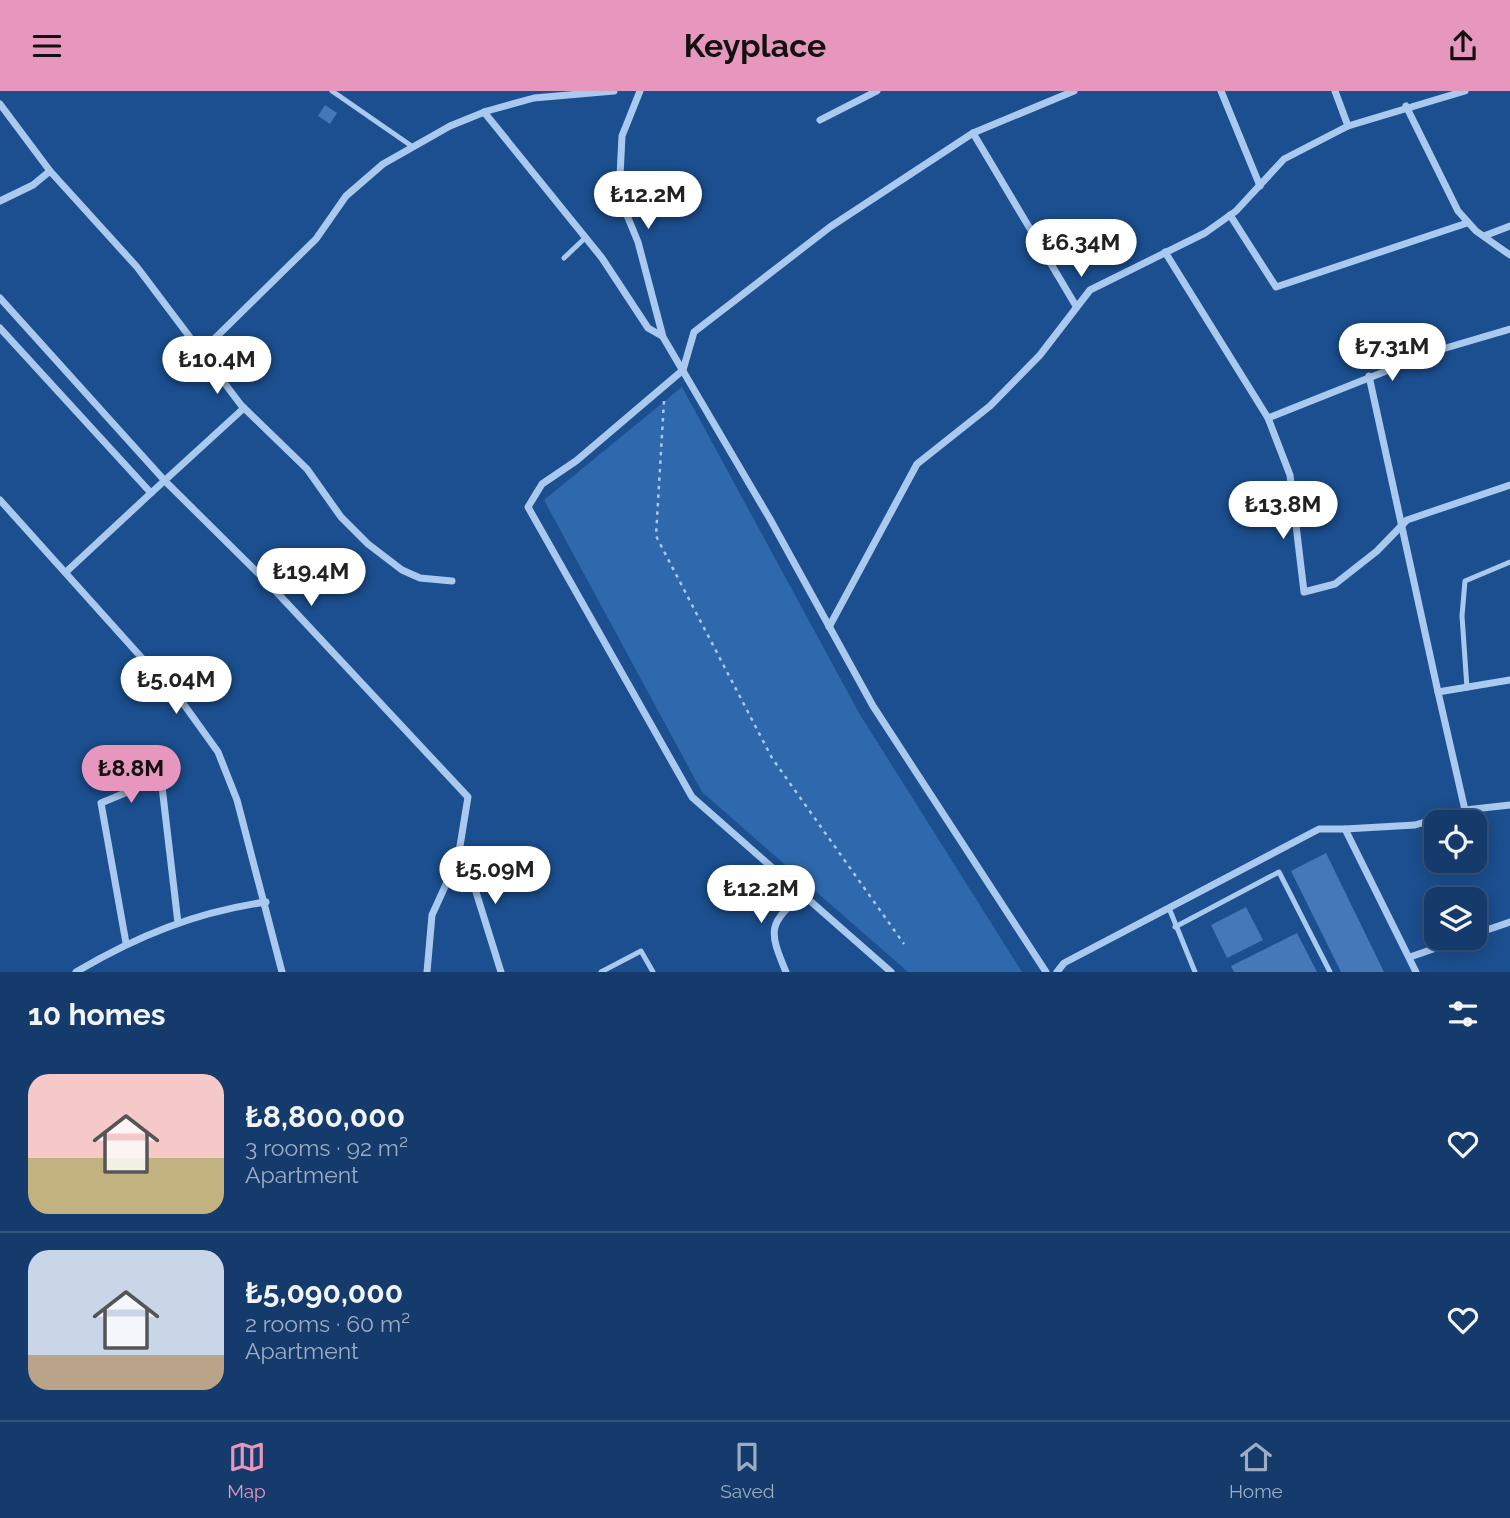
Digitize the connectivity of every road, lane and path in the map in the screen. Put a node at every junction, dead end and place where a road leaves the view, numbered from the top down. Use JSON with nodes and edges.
{"nodes":[{"id":1,"x":332,"y":91,"type":"edge"},
{"id":2,"x":614,"y":91,"type":"edge"},
{"id":3,"x":640,"y":91,"type":"edge"},
{"id":4,"x":877,"y":91,"type":"edge"},
{"id":5,"x":1074,"y":91,"type":"edge"},
{"id":6,"x":1221,"y":91,"type":"edge"},
{"id":7,"x":1335,"y":91,"type":"edge"},
{"id":8,"x":1465,"y":91,"type":"edge"},
{"id":9,"x":0,"y":104,"type":"edge"},
{"id":10,"x":1406,"y":106,"type":"junction"},
{"id":11,"x":484,"y":112,"type":"junction"},
{"id":12,"x":820,"y":120,"type":"dead end"},
{"id":13,"x":1348,"y":126,"type":"junction"},
{"id":14,"x":972,"y":133,"type":"junction"},
{"id":15,"x":413,"y":147,"type":"junction"},
{"id":16,"x":50,"y":171,"type":"junction"},
{"id":17,"x":1260,"y":185,"type":"junction"},
{"id":18,"x":0,"y":201,"type":"edge"},
{"id":19,"x":1230,"y":215,"type":"junction"},
{"id":20,"x":1466,"y":223,"type":"junction"},
{"id":21,"x":1510,"y":226,"type":"edge"},
{"id":22,"x":1484,"y":236,"type":"junction"},
{"id":23,"x":585,"y":238,"type":"junction"},
{"id":24,"x":1165,"y":252,"type":"junction"},
{"id":25,"x":1510,"y":255,"type":"edge"},
{"id":26,"x":564,"y":258,"type":"dead end"},
{"id":27,"x":0,"y":298,"type":"edge"},
{"id":28,"x":1076,"y":306,"type":"junction"},
{"id":29,"x":0,"y":328,"type":"edge"},
{"id":30,"x":1510,"y":329,"type":"edge"},
{"id":31,"x":663,"y":337,"type":"junction"},
{"id":32,"x":202,"y":352,"type":"junction"},
{"id":33,"x":683,"y":370,"type":"junction"},
{"id":34,"x":1369,"y":376,"type":"junction"},
{"id":35,"x":673,"y":379,"type":"junction"},
{"id":36,"x":244,"y":408,"type":"junction"},
{"id":37,"x":1268,"y":418,"type":"junction"},
{"id":38,"x":165,"y":481,"type":"junction"},
{"id":39,"x":1510,"y":485,"type":"edge"},
{"id":40,"x":152,"y":493,"type":"junction"},
{"id":41,"x":0,"y":500,"type":"edge"},
{"id":42,"x":1402,"y":525,"type":"junction"},
{"id":43,"x":1510,"y":562,"type":"edge"},
{"id":44,"x":66,"y":572,"type":"junction"},
{"id":45,"x":452,"y":581,"type":"dead end"},
{"id":46,"x":830,"y":627,"type":"junction"},
{"id":47,"x":1510,"y":680,"type":"edge"},
{"id":48,"x":1467,"y":688,"type":"junction"},
{"id":49,"x":1438,"y":692,"type":"junction"},
{"id":50,"x":1510,"y":805,"type":"edge"},
{"id":51,"x":1465,"y":810,"type":"joint"},
{"id":52,"x":1424,"y":822,"type":"edge"},
{"id":53,"x":1345,"y":829,"type":"junction"},
{"id":54,"x":458,"y":858,"type":"junction"},
{"id":55,"x":804,"y":893,"type":"junction"},
{"id":56,"x":266,"y":902,"type":"junction"},
{"id":57,"x":1169,"y":908,"type":"junction"},
{"id":58,"x":1510,"y":922,"type":"edge"},
{"id":59,"x":178,"y":923,"type":"junction"},
{"id":60,"x":1175,"y":927,"type":"junction"},
{"id":61,"x":1487,"y":930,"type":"edge"},
{"id":62,"x":126,"y":943,"type":"junction"},
{"id":63,"x":904,"y":944,"type":"dead end"},
{"id":64,"x":1430,"y":950,"type":"edge"},
{"id":65,"x":1410,"y":957,"type":"junction"},
{"id":66,"x":76,"y":972,"type":"edge"},
{"id":67,"x":282,"y":972,"type":"edge"},
{"id":68,"x":426,"y":972,"type":"edge"},
{"id":69,"x":501,"y":972,"type":"edge"},
{"id":70,"x":601,"y":972,"type":"edge"},
{"id":71,"x":653,"y":972,"type":"edge"},
{"id":72,"x":786,"y":972,"type":"edge"},
{"id":73,"x":891,"y":972,"type":"edge"},
{"id":74,"x":1046,"y":972,"type":"edge"},
{"id":75,"x":1057,"y":972,"type":"edge"},
{"id":76,"x":1195,"y":972,"type":"edge"},
{"id":77,"x":1330,"y":972,"type":"edge"},
{"id":78,"x":1416,"y":972,"type":"edge"}],
"edges":[{"from":1,"to":15,"type":"lane"},
{"from":2,"to":11,"type":"street"},
{"from":3,"to":31,"type":"street"},
{"from":4,"to":12,"type":"street"},
{"from":5,"to":14,"type":"street"},
{"from":6,"to":17,"type":"street"},
{"from":7,"to":13,"type":"street"},
{"from":8,"to":10,"type":"street"},
{"from":9,"to":16,"type":"street"},
{"from":10,"to":13,"type":"street"},
{"from":10,"to":20,"type":"street"},
{"from":11,"to":15,"type":"street"},
{"from":11,"to":23,"type":"street"},
{"from":13,"to":17,"type":"street"},
{"from":14,"to":28,"type":"street"},
{"from":14,"to":33,"type":"street"},
{"from":15,"to":32,"type":"street"},
{"from":16,"to":18,"type":"street"},
{"from":16,"to":32,"type":"street"},
{"from":17,"to":19,"type":"street"},
{"from":19,"to":20,"type":"street"},
{"from":19,"to":24,"type":"street"},
{"from":20,"to":22,"type":"street"},
{"from":21,"to":22,"type":"street"},
{"from":22,"to":25,"type":"street"},
{"from":23,"to":26,"type":"lane"},
{"from":23,"to":31,"type":"street"},
{"from":24,"to":28,"type":"street"},
{"from":24,"to":37,"type":"street"},
{"from":27,"to":38,"type":"street"},
{"from":28,"to":46,"type":"street"},
{"from":29,"to":40,"type":"street"},
{"from":30,"to":34,"type":"street"},
{"from":31,"to":33,"type":"street"},
{"from":32,"to":36,"type":"street"},
{"from":33,"to":35,"type":"street"},
{"from":33,"to":46,"type":"street"},
{"from":34,"to":37,"type":"street"},
{"from":34,"to":42,"type":"street"},
{"from":35,"to":55,"type":"street"},
{"from":35,"to":63,"type":"path"},
{"from":36,"to":38,"type":"street"},
{"from":36,"to":45,"type":"street"},
{"from":37,"to":42,"type":"street"},
{"from":38,"to":40,"type":"street"},
{"from":38,"to":54,"type":"street"},
{"from":39,"to":42,"type":"street"},
{"from":40,"to":44,"type":"street"},
{"from":41,"to":44,"type":"street"},
{"from":42,"to":49,"type":"street"},
{"from":43,"to":48,"type":"lane"},
{"from":44,"to":56,"type":"street"},
{"from":46,"to":74,"type":"street"},
{"from":47,"to":48,"type":"street"},
{"from":48,"to":49,"type":"street"},
{"from":49,"to":51,"type":"street"},
{"from":50,"to":51,"type":"street"},
{"from":52,"to":53,"type":"street"},
{"from":53,"to":57,"type":"street"},
{"from":53,"to":65,"type":"street"},
{"from":54,"to":68,"type":"street"},
{"from":54,"to":69,"type":"street"},
{"from":55,"to":72,"type":"street"},
{"from":55,"to":73,"type":"street"},
{"from":56,"to":59,"type":"street"},
{"from":56,"to":67,"type":"street"},
{"from":57,"to":60,"type":"lane"},
{"from":57,"to":75,"type":"street"},
{"from":58,"to":61,"type":"street"},
{"from":59,"to":62,"type":"street"},
{"from":59,"to":62,"type":"street"},
{"from":60,"to":76,"type":"lane"},
{"from":60,"to":77,"type":"lane"},
{"from":62,"to":66,"type":"street"},
{"from":64,"to":65,"type":"street"},
{"from":65,"to":78,"type":"street"},
{"from":70,"to":71,"type":"lane"}]}
